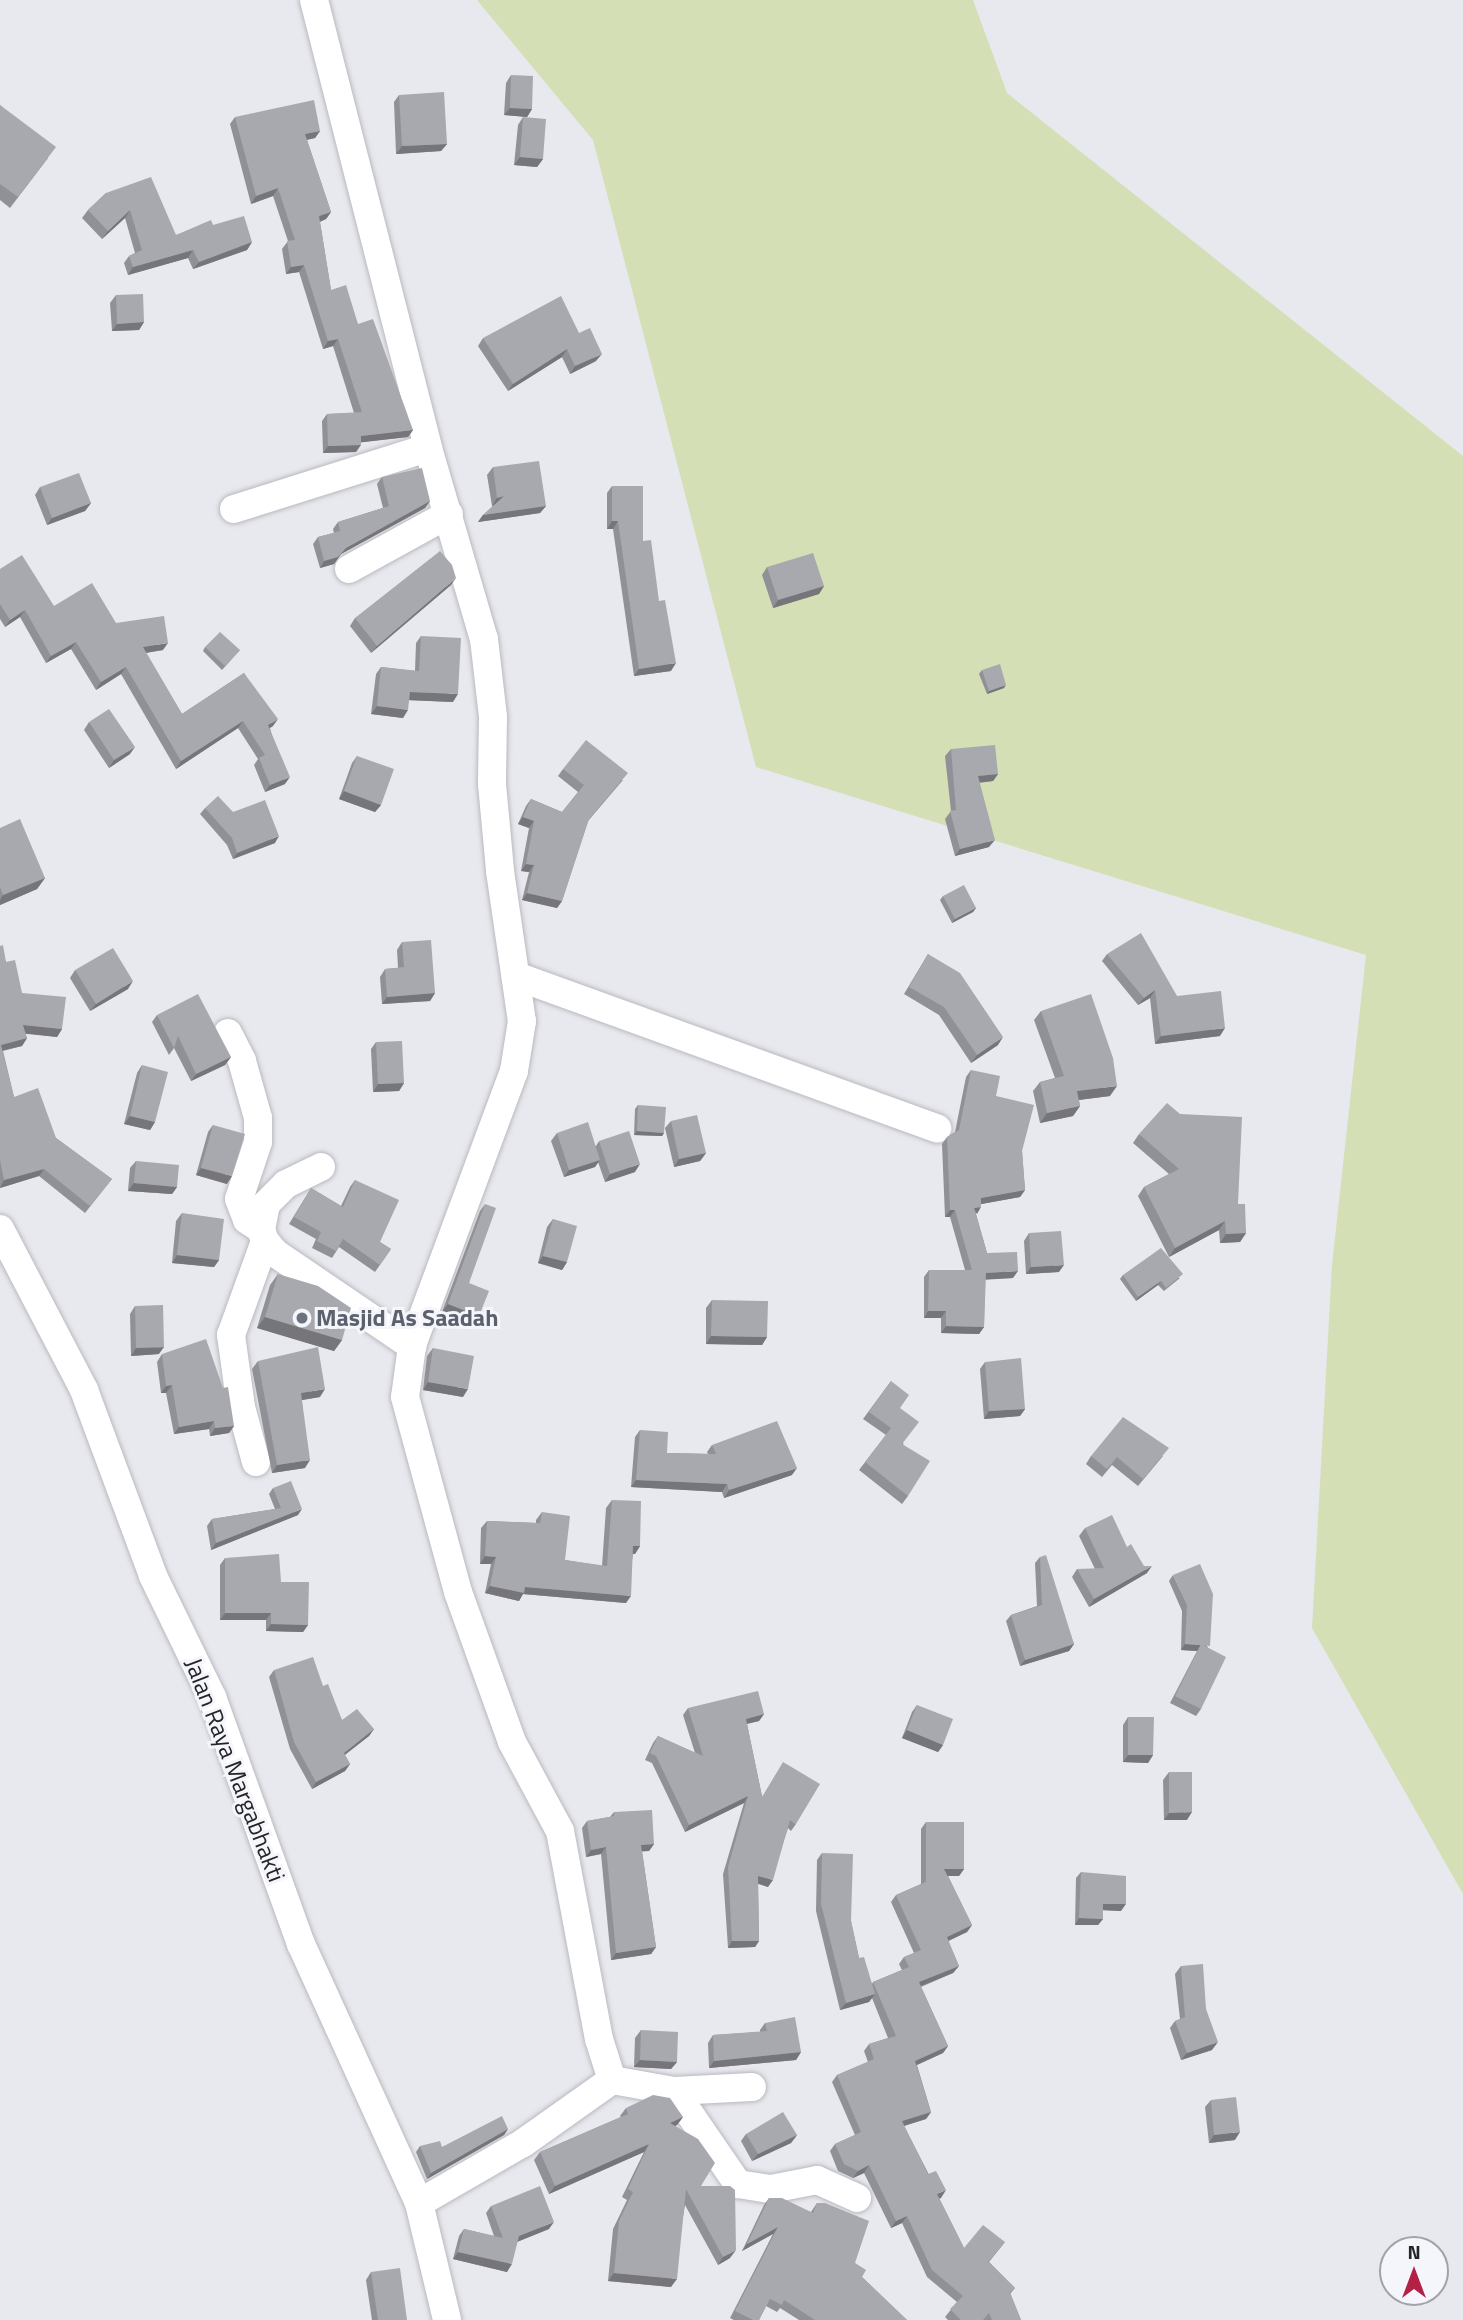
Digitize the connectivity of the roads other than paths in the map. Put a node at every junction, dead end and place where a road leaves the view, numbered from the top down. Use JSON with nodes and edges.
{"nodes":[{"id":1,"x":314,"y":0,"type":"edge"},
{"id":2,"x":428,"y":448,"type":"junction"},
{"id":3,"x":234,"y":509,"type":"dead end"},
{"id":4,"x":449,"y":514,"type":"junction"},
{"id":5,"x":349,"y":569,"type":"dead end"},
{"id":6,"x":516,"y":976,"type":"junction"},
{"id":7,"x":228,"y":1033,"type":"dead end"},
{"id":8,"x":937,"y":1128,"type":"dead end"},
{"id":9,"x":321,"y":1167,"type":"dead end"},
{"id":10,"x":0,"y":1229,"type":"edge"},
{"id":11,"x":263,"y":1235,"type":"junction"},
{"id":12,"x":412,"y":1346,"type":"junction"},
{"id":13,"x":256,"y":1462,"type":"dead end"},
{"id":14,"x":612,"y":2080,"type":"junction"},
{"id":15,"x":752,"y":2087,"type":"dead end"},
{"id":16,"x":674,"y":2091,"type":"junction"},
{"id":17,"x":857,"y":2198,"type":"dead end"},
{"id":18,"x":419,"y":2203,"type":"junction"},
{"id":19,"x":447,"y":2320,"type":"edge"}],
"edges":[{"from":1,"to":2,"type":"street"},
{"from":2,"to":3,"type":"street"},
{"from":2,"to":4,"type":"street"},
{"from":4,"to":5,"type":"street"},
{"from":4,"to":6,"type":"street"},
{"from":6,"to":8,"type":"street"},
{"from":6,"to":12,"type":"street"},
{"from":7,"to":11,"type":"street"},
{"from":9,"to":11,"type":"street"},
{"from":10,"to":18,"type":"street","name":"Jalan Raya Margabhakti"},
{"from":11,"to":12,"type":"street"},
{"from":11,"to":13,"type":"street"},
{"from":12,"to":14,"type":"street"},
{"from":14,"to":16,"type":"street"},
{"from":14,"to":18,"type":"street"},
{"from":15,"to":16,"type":"street"},
{"from":16,"to":17,"type":"street"},
{"from":18,"to":19,"type":"street","name":"Jalan Raya Margabhakti"}]}
